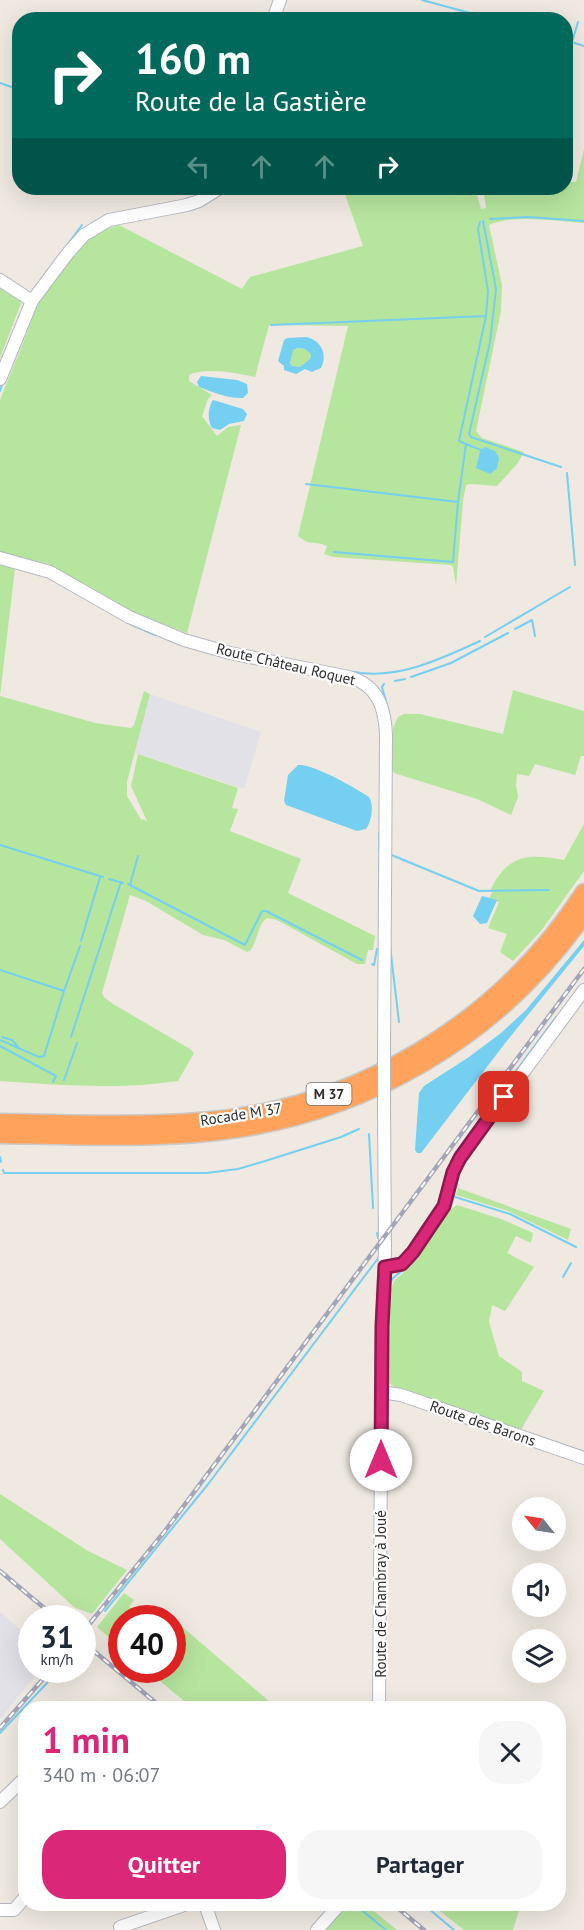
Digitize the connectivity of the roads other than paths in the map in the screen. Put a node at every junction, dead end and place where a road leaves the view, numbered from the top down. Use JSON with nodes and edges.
{"nodes":[{"id":1,"x":209,"y":195,"type":"edge"},
{"id":2,"x":0,"y":280,"type":"edge"},
{"id":3,"x":32,"y":301,"type":"junction"},
{"id":4,"x":0,"y":378,"type":"edge"},
{"id":5,"x":0,"y":558,"type":"edge"},
{"id":6,"x":584,"y":892,"type":"edge"},
{"id":7,"x":584,"y":915,"type":"edge"},
{"id":8,"x":584,"y":990,"type":"edge"},
{"id":9,"x":384,"y":1047,"type":"joint"},
{"id":10,"x":0,"y":1122,"type":"edge"},
{"id":11,"x":0,"y":1135,"type":"edge"},
{"id":12,"x":385,"y":1267,"type":"junction"},
{"id":13,"x":381,"y":1392,"type":"junction"},
{"id":14,"x":584,"y":1458,"type":"edge"},
{"id":15,"x":379,"y":1701,"type":"edge"},
{"id":16,"x":18,"y":1785,"type":"edge"},
{"id":17,"x":0,"y":1802,"type":"edge"},
{"id":18,"x":18,"y":1905,"type":"edge"},
{"id":19,"x":0,"y":1910,"type":"edge"},
{"id":20,"x":167,"y":1911,"type":"edge"},
{"id":21,"x":208,"y":1911,"type":"edge"},
{"id":22,"x":334,"y":1911,"type":"edge"},
{"id":23,"x":121,"y":1930,"type":"edge"},
{"id":24,"x":214,"y":1930,"type":"edge"},
{"id":25,"x":317,"y":1930,"type":"edge"}],
"edges":[{"from":1,"to":3,"type":"street"},
{"from":2,"to":3,"type":"street"},
{"from":3,"to":4,"type":"street"},
{"from":5,"to":9,"type":"street","name":"Route Château Roquet"},
{"from":6,"to":10,"type":"highway","name":"Rocade M 37","number":"M 37"},
{"from":7,"to":11,"type":"highway","name":"Rocade M 37","number":"M 37"},
{"from":8,"to":12,"type":"street"},
{"from":9,"to":12,"type":"street","name":"Route de Chambray à Joué","bridge":true},
{"from":12,"to":13,"type":"street","name":"Route de Chambray à Joué"},
{"from":13,"to":14,"type":"street","name":"Route des Barons"},
{"from":13,"to":15,"type":"street","name":"Route de Chambray à Joué"},
{"from":16,"to":17,"type":"street"},
{"from":18,"to":19,"type":"street"},
{"from":20,"to":23,"type":"street"},
{"from":21,"to":24,"type":"street"},
{"from":22,"to":25,"type":"street"}]}
